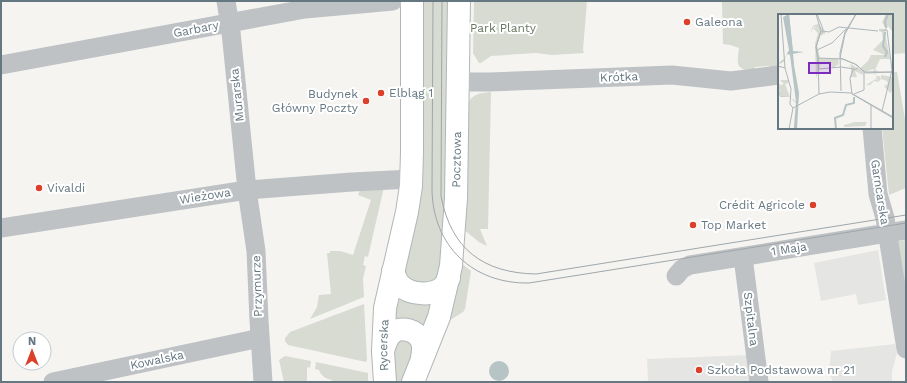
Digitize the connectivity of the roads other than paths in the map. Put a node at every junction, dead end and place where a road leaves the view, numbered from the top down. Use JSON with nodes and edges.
{"nodes":[{"id":1,"x":226,"y":1,"type":"edge"},
{"id":2,"x":393,"y":1,"type":"edge"},
{"id":3,"x":412,"y":1,"type":"edge"},
{"id":4,"x":459,"y":1,"type":"edge"},
{"id":5,"x":230,"y":23,"type":"junction"},
{"id":6,"x":1,"y":65,"type":"edge"},
{"id":7,"x":778,"y":76,"type":"edge"},
{"id":8,"x":458,"y":82,"type":"junction"},
{"id":9,"x":872,"y":129,"type":"edge"},
{"id":10,"x":411,"y":179,"type":"junction"},
{"id":11,"x":247,"y":190,"type":"junction"},
{"id":12,"x":1,"y":228,"type":"edge"},
{"id":13,"x":906,"y":230,"type":"edge"},
{"id":14,"x":886,"y":233,"type":"junction"},
{"id":15,"x":743,"y":257,"type":"junction"},
{"id":16,"x":393,"y":271,"type":"junction"},
{"id":17,"x":676,"y":276,"type":"dead end"},
{"id":18,"x":449,"y":278,"type":"junction"},
{"id":19,"x":260,"y":338,"type":"junction"},
{"id":20,"x":906,"y":349,"type":"edge"},
{"id":21,"x":383,"y":351,"type":"junction"},
{"id":22,"x":422,"y":358,"type":"junction"},
{"id":23,"x":53,"y":382,"type":"edge"},
{"id":24,"x":263,"y":382,"type":"edge"},
{"id":25,"x":385,"y":382,"type":"edge"},
{"id":26,"x":413,"y":382,"type":"edge"},
{"id":27,"x":759,"y":382,"type":"edge"}],
"edges":[{"from":1,"to":5,"type":"street","name":"Murarska"},
{"from":2,"to":5,"type":"street","name":"Garbary"},
{"from":3,"to":10,"type":"main road"},
{"from":4,"to":8,"type":"main road","name":"Pocztowa"},
{"from":5,"to":6,"type":"street","name":"Garbary"},
{"from":5,"to":11,"type":"street","name":"Murarska"},
{"from":7,"to":8,"type":"street","name":"Krótka"},
{"from":8,"to":18,"type":"main road","name":"Pocztowa"},
{"from":9,"to":14,"type":"street","name":"Garncarska"},
{"from":10,"to":11,"type":"street","name":"Wieżowa"},
{"from":10,"to":16,"type":"main road"},
{"from":11,"to":12,"type":"street","name":"Wieżowa"},
{"from":11,"to":19,"type":"street","name":"Przymurze"},
{"from":13,"to":14,"type":"street","name":"1 Maja"},
{"from":14,"to":15,"type":"street","name":"1 Maja"},
{"from":14,"to":20,"type":"street","name":"Garncarska"},
{"from":15,"to":17,"type":"street","name":"1 Maja"},
{"from":15,"to":27,"type":"street","name":"Szpitalna"},
{"from":16,"to":18,"type":"main road"},
{"from":16,"to":21,"type":"main road","name":"Rycerska"},
{"from":18,"to":22,"type":"main road","name":"Pocztowa"},
{"from":19,"to":23,"type":"street","name":"Kowalska"},
{"from":19,"to":24,"type":"street","name":"Przymurze"},
{"from":21,"to":22,"type":"main road"},
{"from":21,"to":25,"type":"main road","name":"Rycerska"},
{"from":22,"to":26,"type":"main road"}]}
